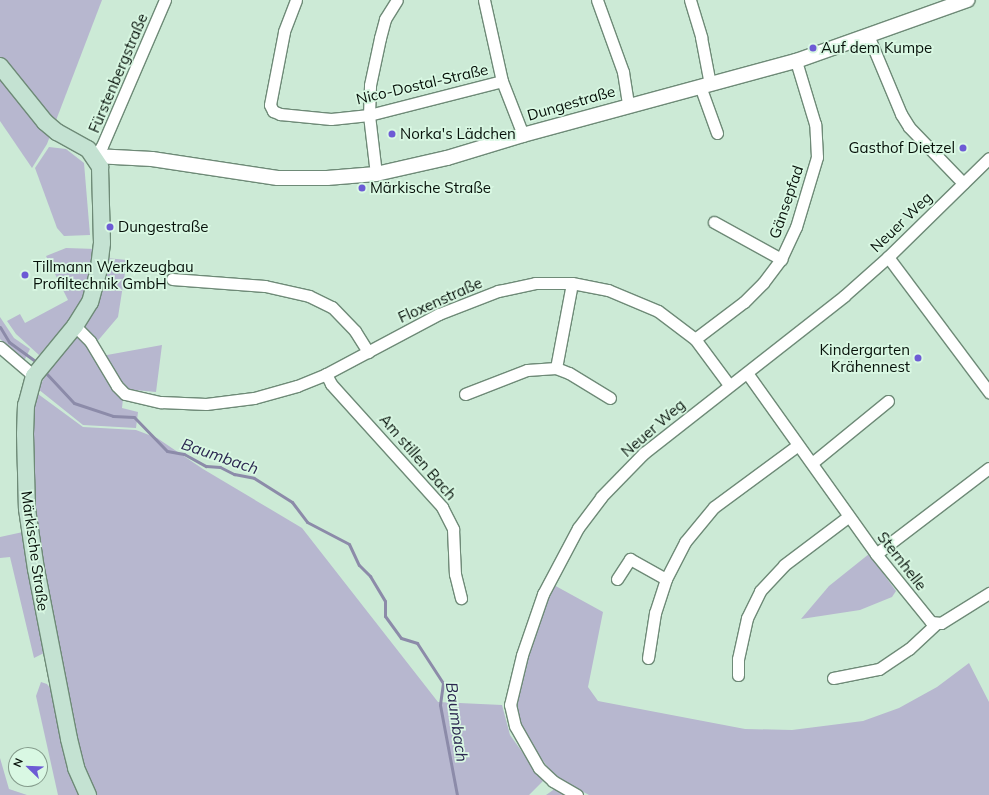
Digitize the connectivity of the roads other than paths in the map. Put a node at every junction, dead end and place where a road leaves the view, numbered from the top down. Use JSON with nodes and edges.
{"nodes":[{"id":1,"x":165,"y":0,"type":"edge"},
{"id":2,"x":296,"y":0,"type":"edge"},
{"id":3,"x":397,"y":0,"type":"edge"},
{"id":4,"x":484,"y":0,"type":"edge"},
{"id":5,"x":596,"y":0,"type":"edge"},
{"id":6,"x":690,"y":0,"type":"edge"},
{"id":7,"x":967,"y":0,"type":"edge"},
{"id":8,"x":868,"y":35,"type":"junction"},
{"id":9,"x":796,"y":61,"type":"junction"},
{"id":10,"x":0,"y":66,"type":"edge"},
{"id":11,"x":502,"y":80,"type":"junction"},
{"id":12,"x":705,"y":85,"type":"junction"},
{"id":13,"x":628,"y":105,"type":"junction"},
{"id":14,"x":369,"y":115,"type":"junction"},
{"id":15,"x":717,"y":133,"type":"dead end"},
{"id":16,"x":523,"y":135,"type":"junction"},
{"id":17,"x":95,"y":156,"type":"junction"},
{"id":18,"x":989,"y":158,"type":"edge"},
{"id":19,"x":376,"y":174,"type":"junction"},
{"id":20,"x":963,"y":183,"type":"junction"},
{"id":21,"x":714,"y":222,"type":"dead end"},
{"id":22,"x":888,"y":257,"type":"junction"},
{"id":23,"x":781,"y":259,"type":"junction"},
{"id":24,"x":172,"y":279,"type":"dead end"},
{"id":25,"x":572,"y":283,"type":"junction"},
{"id":26,"x":75,"y":326,"type":"junction"},
{"id":27,"x":694,"y":339,"type":"junction"},
{"id":28,"x":0,"y":347,"type":"edge"},
{"id":29,"x":368,"y":352,"type":"junction"},
{"id":30,"x":556,"y":368,"type":"junction"},
{"id":31,"x":747,"y":373,"type":"junction"},
{"id":32,"x":326,"y":374,"type":"junction"},
{"id":33,"x":34,"y":376,"type":"junction"},
{"id":34,"x":729,"y":385,"type":"junction"},
{"id":35,"x":989,"y":392,"type":"edge"},
{"id":36,"x":465,"y":394,"type":"dead end"},
{"id":37,"x":610,"y":398,"type":"dead end"},
{"id":38,"x":888,"y":401,"type":"dead end"},
{"id":39,"x":798,"y":445,"type":"junction"},
{"id":40,"x":812,"y":463,"type":"junction"},
{"id":41,"x":989,"y":468,"type":"edge"},
{"id":42,"x":849,"y":516,"type":"junction"},
{"id":43,"x":876,"y":554,"type":"junction"},
{"id":44,"x":617,"y":579,"type":"dead end"},
{"id":45,"x":666,"y":579,"type":"junction"},
{"id":46,"x":989,"y":593,"type":"edge"},
{"id":47,"x":461,"y":598,"type":"dead end"},
{"id":48,"x":936,"y":624,"type":"junction"},
{"id":49,"x":648,"y":658,"type":"dead end"},
{"id":50,"x":738,"y":675,"type":"dead end"},
{"id":51,"x":833,"y":678,"type":"dead end"},
{"id":52,"x":88,"y":795,"type":"edge"},
{"id":53,"x":577,"y":795,"type":"edge"}],
"edges":[{"from":1,"to":17,"type":"street","name":"Fürstenbergstraße"},
{"from":2,"to":14,"type":"street","name":"Nico-Dostal-Straße"},
{"from":3,"to":14,"type":"street"},
{"from":4,"to":11,"type":"street"},
{"from":5,"to":13,"type":"street"},
{"from":6,"to":12,"type":"street"},
{"from":7,"to":8,"type":"street","name":"Dungestraße"},
{"from":8,"to":9,"type":"street","name":"Dungestraße"},
{"from":8,"to":20,"type":"street"},
{"from":9,"to":12,"type":"street","name":"Dungestraße"},
{"from":9,"to":23,"type":"street","name":"Gänsepfad"},
{"from":10,"to":17,"type":"main road"},
{"from":11,"to":14,"type":"street","name":"Nico-Dostal-Straße"},
{"from":11,"to":16,"type":"street"},
{"from":12,"to":13,"type":"street","name":"Dungestraße"},
{"from":12,"to":15,"type":"street"},
{"from":13,"to":16,"type":"street","name":"Dungestraße"},
{"from":14,"to":19,"type":"street"},
{"from":16,"to":19,"type":"street","name":"Dungestraße"},
{"from":17,"to":19,"type":"street","name":"Dungestraße"},
{"from":17,"to":26,"type":"main road","name":"Märkische Straße"},
{"from":18,"to":20,"type":"street","name":"Neuer Weg"},
{"from":20,"to":22,"type":"street","name":"Neuer Weg"},
{"from":21,"to":23,"type":"street","name":"Gänsepfad"},
{"from":22,"to":31,"type":"street","name":"Neuer Weg"},
{"from":22,"to":35,"type":"street"},
{"from":23,"to":27,"type":"street","name":"Gänsepfad"},
{"from":24,"to":29,"type":"street"},
{"from":25,"to":27,"type":"street","name":"Floxenstraße"},
{"from":25,"to":29,"type":"street","name":"Floxenstraße"},
{"from":25,"to":30,"type":"street"},
{"from":26,"to":32,"type":"street","name":"Floxenstraße"},
{"from":26,"to":33,"type":"main road","name":"Märkische Straße"},
{"from":27,"to":34,"type":"street","name":"Floxenstraße"},
{"from":28,"to":33,"type":"street"},
{"from":29,"to":32,"type":"street","name":"Floxenstraße"},
{"from":30,"to":36,"type":"street"},
{"from":30,"to":37,"type":"street"},
{"from":31,"to":34,"type":"street","name":"Neuer Weg"},
{"from":31,"to":39,"type":"street","name":"Sternhelle"},
{"from":32,"to":47,"type":"street","name":"Am stillen Bach"},
{"from":33,"to":52,"type":"main road","name":"Märkische Straße"},
{"from":34,"to":53,"type":"street","name":"Neuer Weg"},
{"from":38,"to":40,"type":"street"},
{"from":39,"to":40,"type":"street","name":"Sternhelle"},
{"from":39,"to":45,"type":"street"},
{"from":40,"to":42,"type":"street","name":"Sternhelle"},
{"from":41,"to":43,"type":"street"},
{"from":42,"to":43,"type":"street","name":"Sternhelle"},
{"from":42,"to":50,"type":"street"},
{"from":43,"to":48,"type":"street","name":"Sternhelle"},
{"from":44,"to":45,"type":"street"},
{"from":45,"to":49,"type":"street"},
{"from":46,"to":48,"type":"street"},
{"from":48,"to":51,"type":"street"}]}
